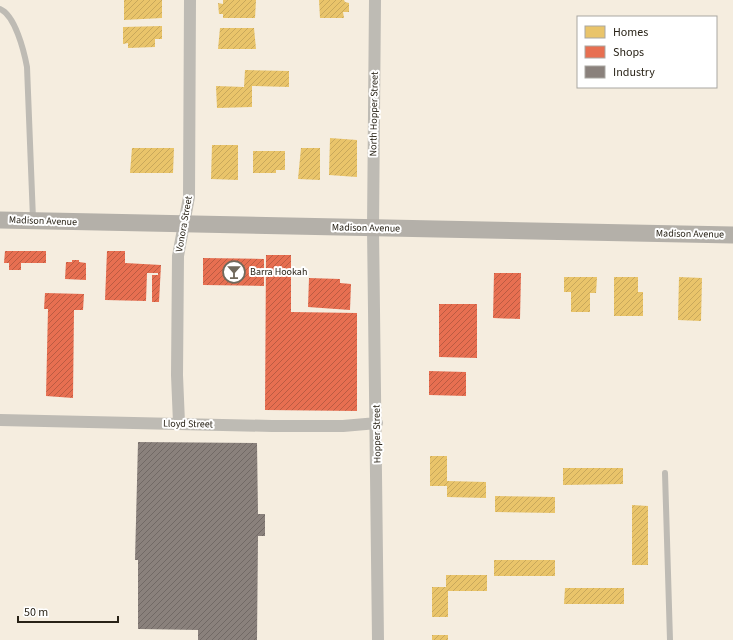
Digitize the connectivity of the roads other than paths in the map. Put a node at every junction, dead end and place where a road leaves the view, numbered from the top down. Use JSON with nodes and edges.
{"nodes":[{"id":1,"x":190,"y":0,"type":"edge"},
{"id":2,"x":375,"y":0,"type":"edge"},
{"id":3,"x":0,"y":8,"type":"edge"},
{"id":4,"x":0,"y":220,"type":"edge"},
{"id":5,"x":33,"y":220,"type":"junction"},
{"id":6,"x":184,"y":225,"type":"junction"},
{"id":7,"x":373,"y":228,"type":"junction"},
{"id":8,"x":733,"y":235,"type":"edge"},
{"id":9,"x":0,"y":420,"type":"edge"},
{"id":10,"x":179,"y":423,"type":"junction"},
{"id":11,"x":377,"y":423,"type":"junction"},
{"id":12,"x":666,"y":473,"type":"dead end"},
{"id":13,"x":378,"y":640,"type":"edge"},
{"id":14,"x":670,"y":640,"type":"edge"}],
"edges":[{"from":1,"to":6,"type":"street","name":"Vonora Street"},
{"from":2,"to":7,"type":"street","name":"North Hopper Street"},
{"from":3,"to":5,"type":"lane"},
{"from":4,"to":5,"type":"main road","name":"Madison Avenue"},
{"from":5,"to":6,"type":"main road","name":"Madison Avenue"},
{"from":6,"to":7,"type":"main road","name":"Madison Avenue"},
{"from":6,"to":10,"type":"street","name":"Vonora Street"},
{"from":7,"to":8,"type":"main road","name":"Madison Avenue"},
{"from":7,"to":11,"type":"street","name":"Hopper Street"},
{"from":9,"to":10,"type":"street","name":"Lloyd Street"},
{"from":10,"to":11,"type":"street","name":"Lloyd Street"},
{"from":11,"to":13,"type":"street","name":"Hopper Street"},
{"from":12,"to":14,"type":"lane"}]}
